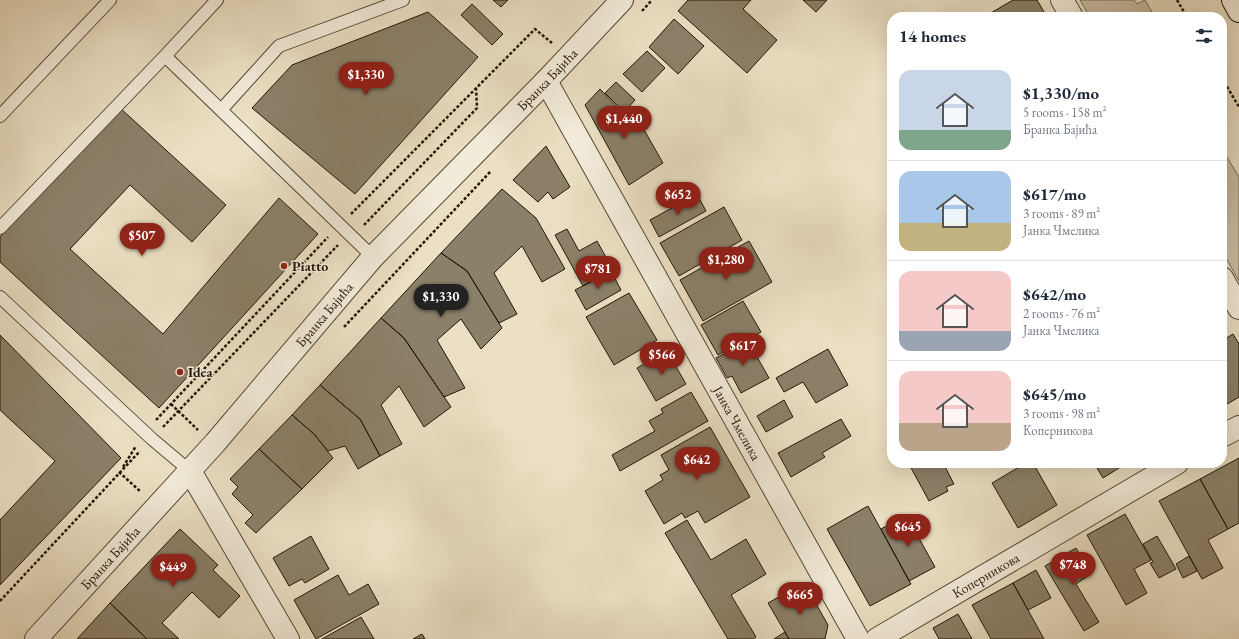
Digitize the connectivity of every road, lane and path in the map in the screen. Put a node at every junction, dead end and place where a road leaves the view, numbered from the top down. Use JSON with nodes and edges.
{"nodes":[{"id":1,"x":110,"y":0,"type":"edge"},
{"id":2,"x":217,"y":0,"type":"edge"},
{"id":3,"x":400,"y":0,"type":"edge"},
{"id":4,"x":622,"y":0,"type":"edge"},
{"id":5,"x":652,"y":0,"type":"edge"},
{"id":6,"x":1062,"y":0,"type":"edge"},
{"id":7,"x":1177,"y":0,"type":"edge"},
{"id":8,"x":1233,"y":0,"type":"edge"},
{"id":9,"x":1239,"y":11,"type":"edge"},
{"id":10,"x":1069,"y":12,"type":"edge"},
{"id":11,"x":1184,"y":12,"type":"edge"},
{"id":12,"x":637,"y":16,"type":"dead end"},
{"id":13,"x":536,"y":29,"type":"dead end"},
{"id":14,"x":165,"y":56,"type":"junction"},
{"id":15,"x":546,"y":81,"type":"junction"},
{"id":16,"x":476,"y":87,"type":"junction"},
{"id":17,"x":1227,"y":87,"type":"edge"},
{"id":18,"x":1239,"y":107,"type":"edge"},
{"id":19,"x":220,"y":110,"type":"junction"},
{"id":20,"x":0,"y":116,"type":"edge"},
{"id":21,"x":495,"y":166,"type":"dead end"},
{"id":22,"x":340,"y":225,"type":"junction"},
{"id":23,"x":0,"y":228,"type":"edge"},
{"id":24,"x":351,"y":236,"type":"junction"},
{"id":25,"x":373,"y":257,"type":"junction"},
{"id":26,"x":1227,"y":287,"type":"edge"},
{"id":27,"x":0,"y":298,"type":"edge"},
{"id":28,"x":1239,"y":308,"type":"edge"},
{"id":29,"x":343,"y":328,"type":"dead end"},
{"id":30,"x":1239,"y":426,"type":"edge"},
{"id":31,"x":1227,"y":433,"type":"edge"},
{"id":32,"x":148,"y":435,"type":"junction"},
{"id":33,"x":1168,"y":468,"type":"edge"},
{"id":34,"x":190,"y":471,"type":"junction"},
{"id":35,"x":119,"y":472,"type":"junction"},
{"id":36,"x":0,"y":602,"type":"edge"},
{"id":37,"x":36,"y":639,"type":"edge"},
{"id":38,"x":288,"y":639,"type":"edge"},
{"id":39,"x":858,"y":639,"type":"edge"},
{"id":40,"x":877,"y":639,"type":"edge"}],
"edges":[{"from":1,"to":20,"type":"lane"},
{"from":2,"to":14,"type":"lane"},
{"from":3,"to":19,"type":"lane"},
{"from":4,"to":15,"type":"street","name":"Бранка Бајића"},
{"from":5,"to":12,"type":"path"},
{"from":6,"to":10,"type":"street"},
{"from":7,"to":11,"type":"path"},
{"from":8,"to":9,"type":"street"},
{"from":13,"to":16,"type":"path"},
{"from":14,"to":19,"type":"lane"},
{"from":14,"to":23,"type":"lane"},
{"from":15,"to":25,"type":"street","name":"Бранка Бајића"},
{"from":15,"to":39,"type":"street","name":"Јанка Чмелика"},
{"from":16,"to":22,"type":"path"},
{"from":16,"to":24,"type":"path"},
{"from":17,"to":18,"type":"path"},
{"from":19,"to":22,"type":"lane"},
{"from":21,"to":29,"type":"path"},
{"from":22,"to":24,"type":"lane"},
{"from":22,"to":32,"type":"path"},
{"from":24,"to":25,"type":"lane"},
{"from":24,"to":32,"type":"path"},
{"from":25,"to":34,"type":"street","name":"Бранка Бајића"},
{"from":26,"to":28,"type":"street"},
{"from":27,"to":32,"type":"lane"},
{"from":30,"to":31,"type":"street"},
{"from":32,"to":34,"type":"lane"},
{"from":32,"to":35,"type":"path"},
{"from":32,"to":35,"type":"path"},
{"from":33,"to":40,"type":"street","name":"Коперникова"},
{"from":34,"to":37,"type":"street","name":"Бранка Бајића"},
{"from":34,"to":38,"type":"street"},
{"from":35,"to":36,"type":"path"}]}
